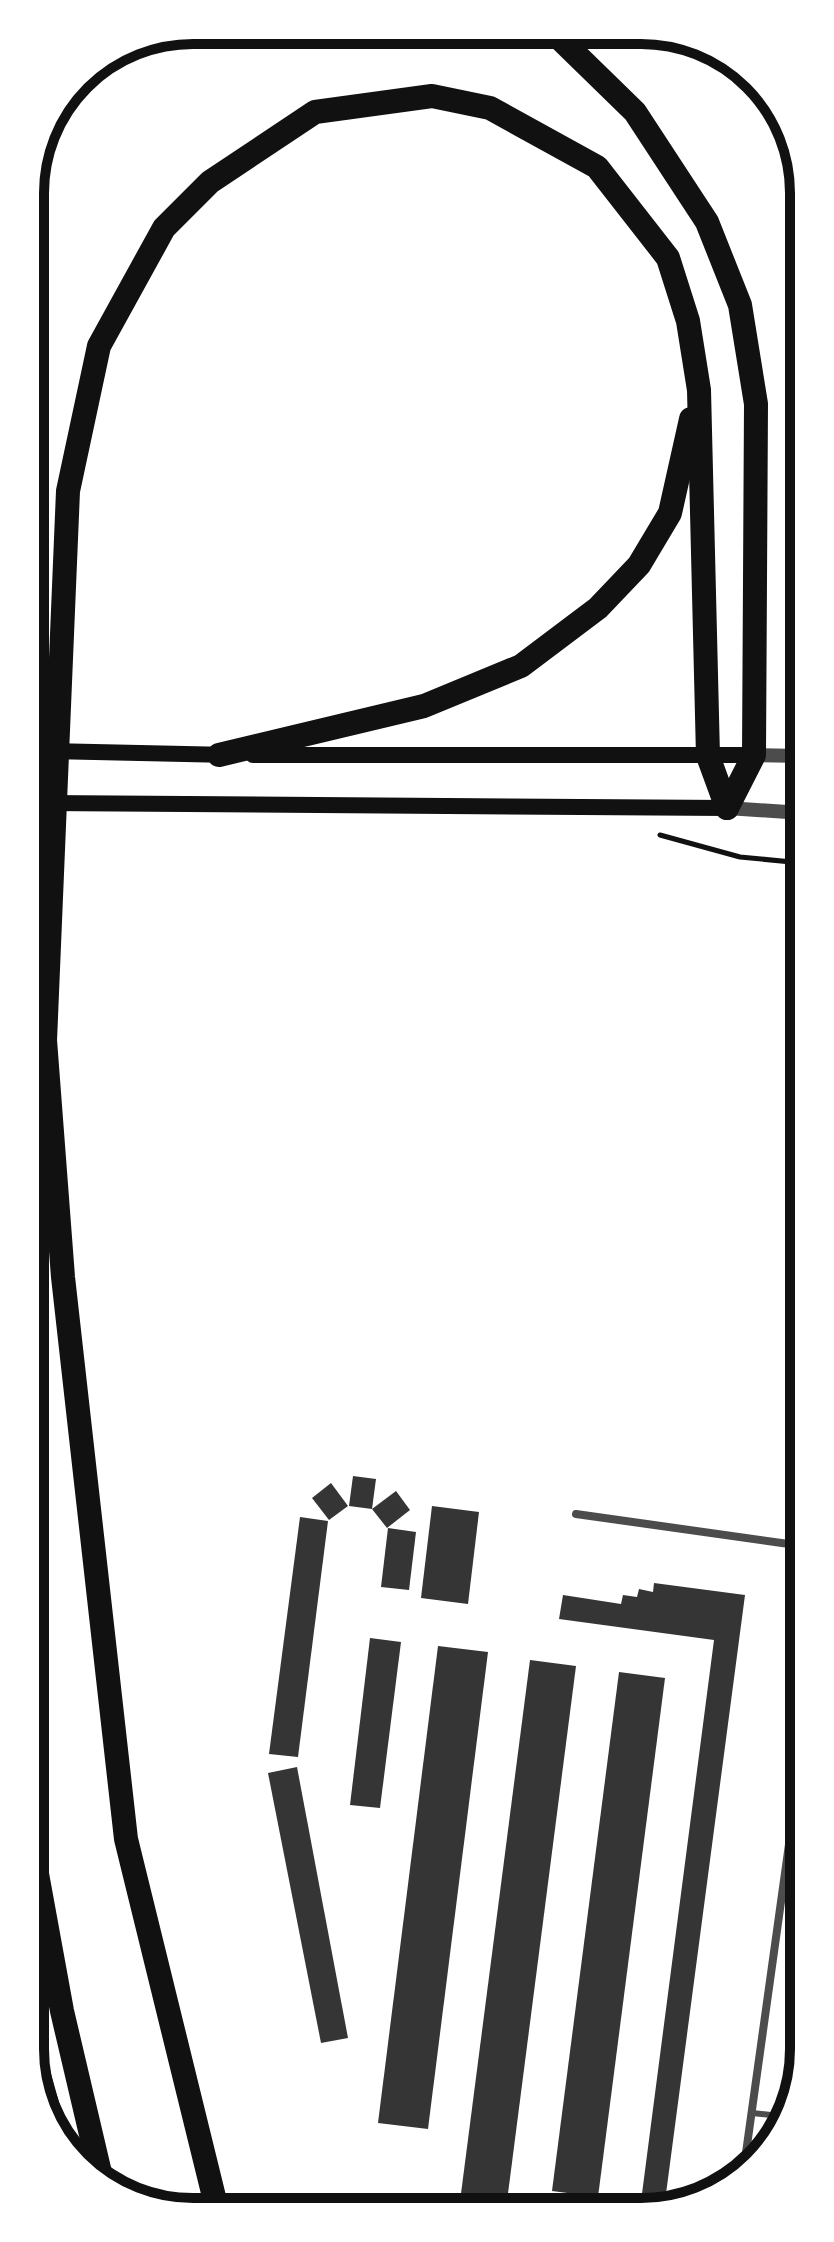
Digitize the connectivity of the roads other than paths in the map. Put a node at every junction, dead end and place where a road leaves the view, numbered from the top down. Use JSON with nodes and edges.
{"nodes":[{"id":1,"x":565,"y":44,"type":"edge"},
{"id":2,"x":699,"y":390,"type":"junction"},
{"id":3,"x":44,"y":751,"type":"edge"},
{"id":4,"x":219,"y":755,"type":"junction"},
{"id":5,"x":754,"y":755,"type":"junction"},
{"id":6,"x":708,"y":756,"type":"junction"},
{"id":7,"x":790,"y":756,"type":"edge"},
{"id":8,"x":44,"y":803,"type":"edge"},
{"id":9,"x":727,"y":808,"type":"junction"},
{"id":10,"x":790,"y":812,"type":"edge"},
{"id":11,"x":44,"y":1015,"type":"edge"},
{"id":12,"x":45,"y":1041,"type":"junction"},
{"id":13,"x":576,"y":1514,"type":"dead end"},
{"id":14,"x":790,"y":1544,"type":"edge"},
{"id":15,"x":790,"y":1838,"type":"edge"},
{"id":16,"x":44,"y":1912,"type":"edge"},
{"id":17,"x":752,"y":2113,"type":"junction"},
{"id":18,"x":774,"y":2115,"type":"edge"},
{"id":19,"x":746,"y":2154,"type":"edge"},
{"id":20,"x":98,"y":2163,"type":"edge"},
{"id":21,"x":214,"y":2198,"type":"edge"}],
"edges":[{"from":1,"to":5,"type":"highway"},
{"from":2,"to":4,"type":"highway"},
{"from":2,"to":6,"type":"highway"},
{"from":2,"to":12,"type":"highway"},
{"from":3,"to":4,"type":"main road"},
{"from":4,"to":6,"type":"main road"},
{"from":5,"to":6,"type":"main road"},
{"from":5,"to":7,"type":"street"},
{"from":5,"to":9,"type":"highway"},
{"from":6,"to":9,"type":"highway"},
{"from":8,"to":9,"type":"main road"},
{"from":9,"to":10,"type":"street"},
{"from":11,"to":12,"type":"highway"},
{"from":12,"to":21,"type":"highway"},
{"from":13,"to":14,"type":"street"},
{"from":15,"to":17,"type":"street"},
{"from":16,"to":20,"type":"highway"},
{"from":17,"to":18,"type":"lane"},
{"from":17,"to":19,"type":"street"}]}
